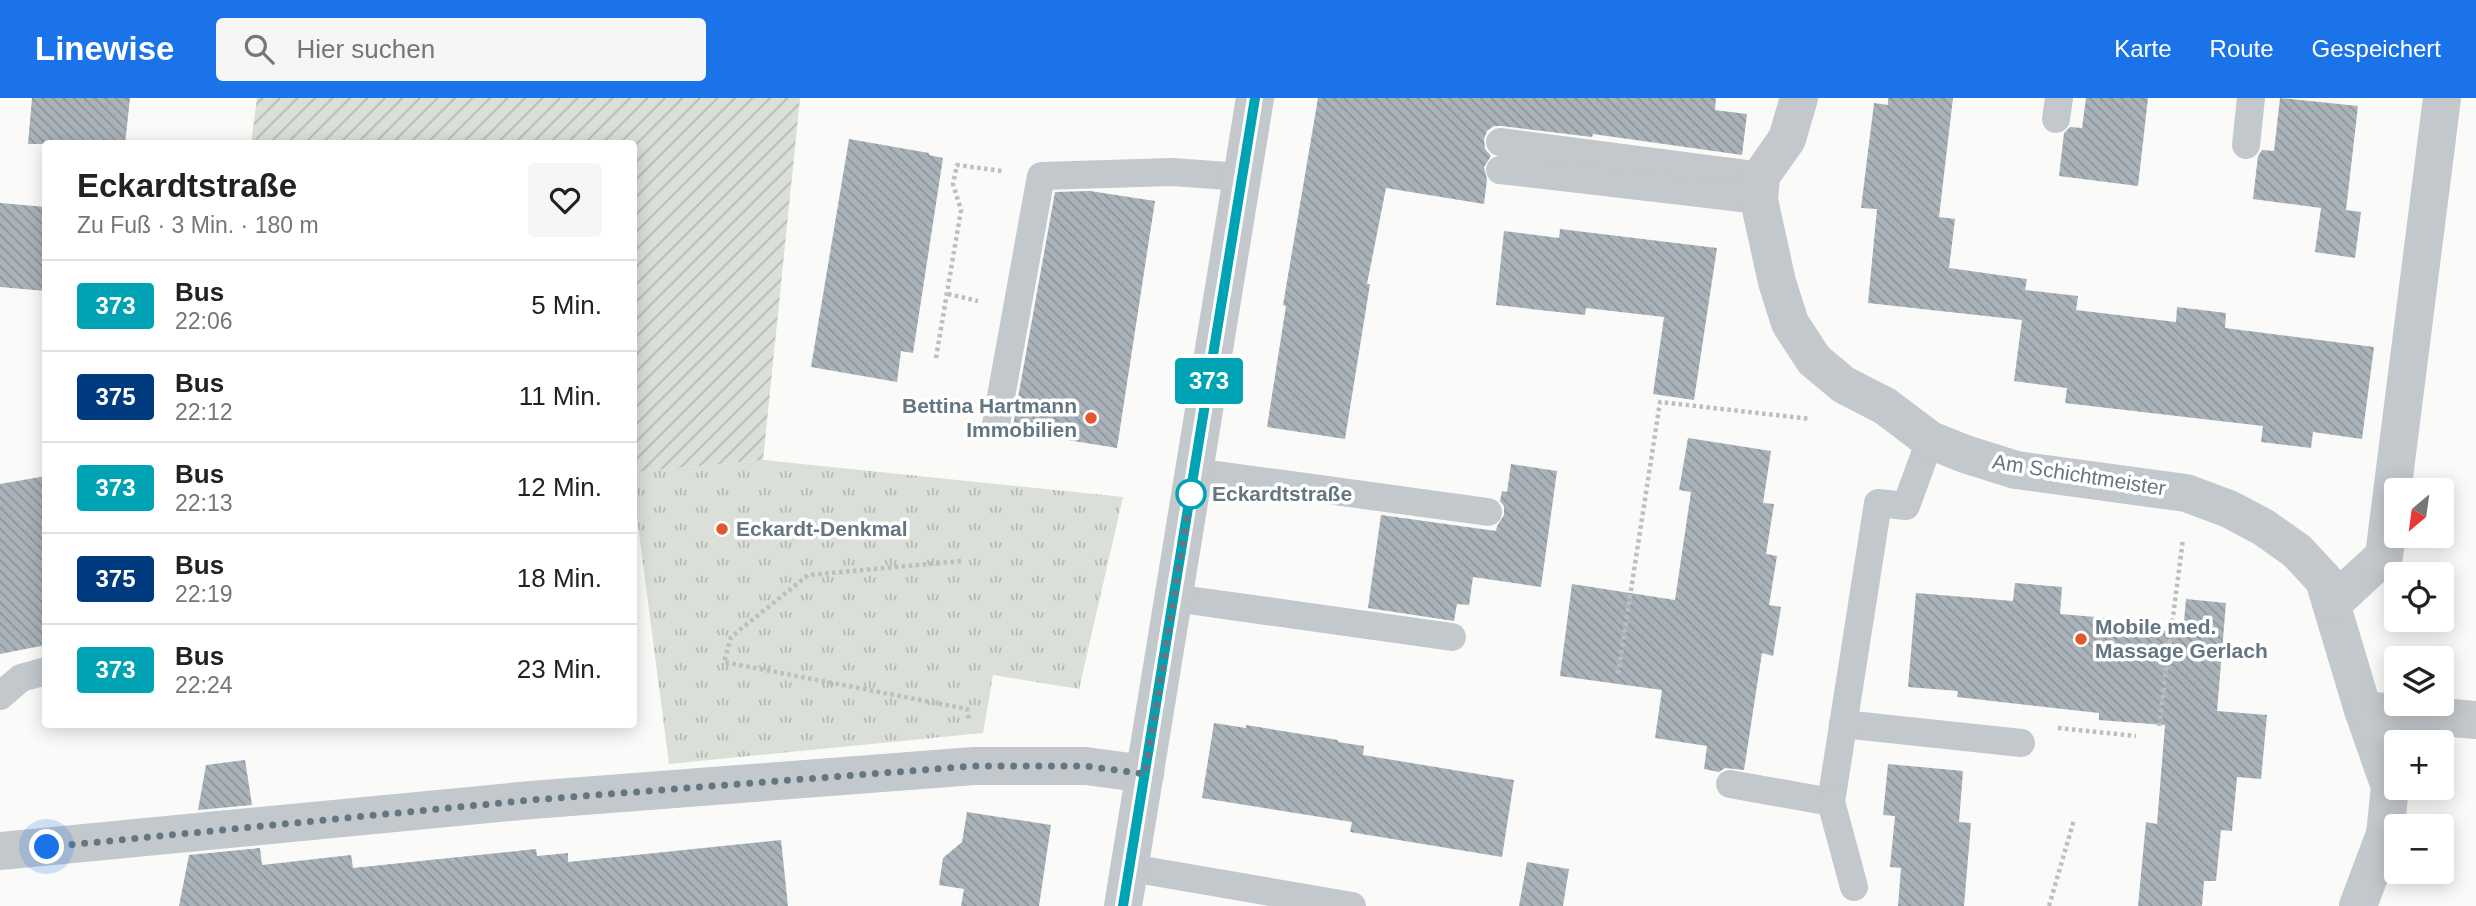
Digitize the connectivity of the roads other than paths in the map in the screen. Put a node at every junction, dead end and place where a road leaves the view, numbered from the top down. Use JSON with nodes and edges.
{"nodes":[{"id":1,"x":1255,"y":98,"type":"edge"},
{"id":2,"x":1799,"y":98,"type":"edge"},
{"id":3,"x":2251,"y":98,"type":"edge"},
{"id":4,"x":2442,"y":98,"type":"edge"},
{"id":5,"x":1500,"y":142,"type":"dead end"},
{"id":6,"x":2246,"y":145,"type":"dead end"},
{"id":7,"x":1500,"y":170,"type":"dead end"},
{"id":8,"x":1242,"y":177,"type":"junction"},
{"id":9,"x":1760,"y":188,"type":"junction"},
{"id":10,"x":996,"y":424,"type":"dead end"},
{"id":11,"x":1930,"y":440,"type":"junction"},
{"id":12,"x":1195,"y":472,"type":"junction"},
{"id":13,"x":1488,"y":512,"type":"dead end"},
{"id":14,"x":1174,"y":598,"type":"junction"},
{"id":15,"x":2332,"y":604,"type":"junction"},
{"id":16,"x":1452,"y":637,"type":"dead end"},
{"id":17,"x":42,"y":672,"type":"edge"},
{"id":18,"x":0,"y":696,"type":"edge"},
{"id":19,"x":2363,"y":710,"type":"junction"},
{"id":20,"x":2476,"y":720,"type":"edge"},
{"id":21,"x":1843,"y":724,"type":"junction"},
{"id":22,"x":2021,"y":743,"type":"road end"},
{"id":23,"x":1145,"y":774,"type":"junction"},
{"id":24,"x":1730,"y":784,"type":"dead end"},
{"id":25,"x":1831,"y":802,"type":"junction"},
{"id":26,"x":0,"y":851,"type":"edge"},
{"id":27,"x":1131,"y":868,"type":"junction"},
{"id":28,"x":1854,"y":887,"type":"dead end"},
{"id":29,"x":1123,"y":906,"type":"edge"},
{"id":30,"x":1352,"y":906,"type":"edge"},
{"id":31,"x":2358,"y":906,"type":"edge"}],
"edges":[{"from":1,"to":8,"type":"street"},
{"from":2,"to":9,"type":"street"},
{"from":3,"to":6,"type":"lane"},
{"from":4,"to":15,"type":"street"},
{"from":5,"to":9,"type":"lane"},
{"from":7,"to":9,"type":"lane"},
{"from":8,"to":10,"type":"lane"},
{"from":8,"to":12,"type":"street"},
{"from":9,"to":11,"type":"street","name":"Am Schichtmeister"},
{"from":11,"to":15,"type":"street","name":"Am Schichtmeister"},
{"from":11,"to":21,"type":"lane"},
{"from":12,"to":13,"type":"lane"},
{"from":12,"to":14,"type":"street"},
{"from":14,"to":16,"type":"lane"},
{"from":14,"to":23,"type":"street"},
{"from":15,"to":19,"type":"street","name":"Am Schichtmeister"},
{"from":17,"to":18,"type":"lane"},
{"from":19,"to":20,"type":"street"},
{"from":19,"to":31,"type":"street","name":"Am Schichtmeister"},
{"from":21,"to":22,"type":"lane"},
{"from":21,"to":25,"type":"lane"},
{"from":23,"to":26,"type":"street"},
{"from":23,"to":27,"type":"street"},
{"from":24,"to":25,"type":"lane"},
{"from":25,"to":28,"type":"lane"},
{"from":27,"to":29,"type":"street"},
{"from":27,"to":30,"type":"lane"}]}
